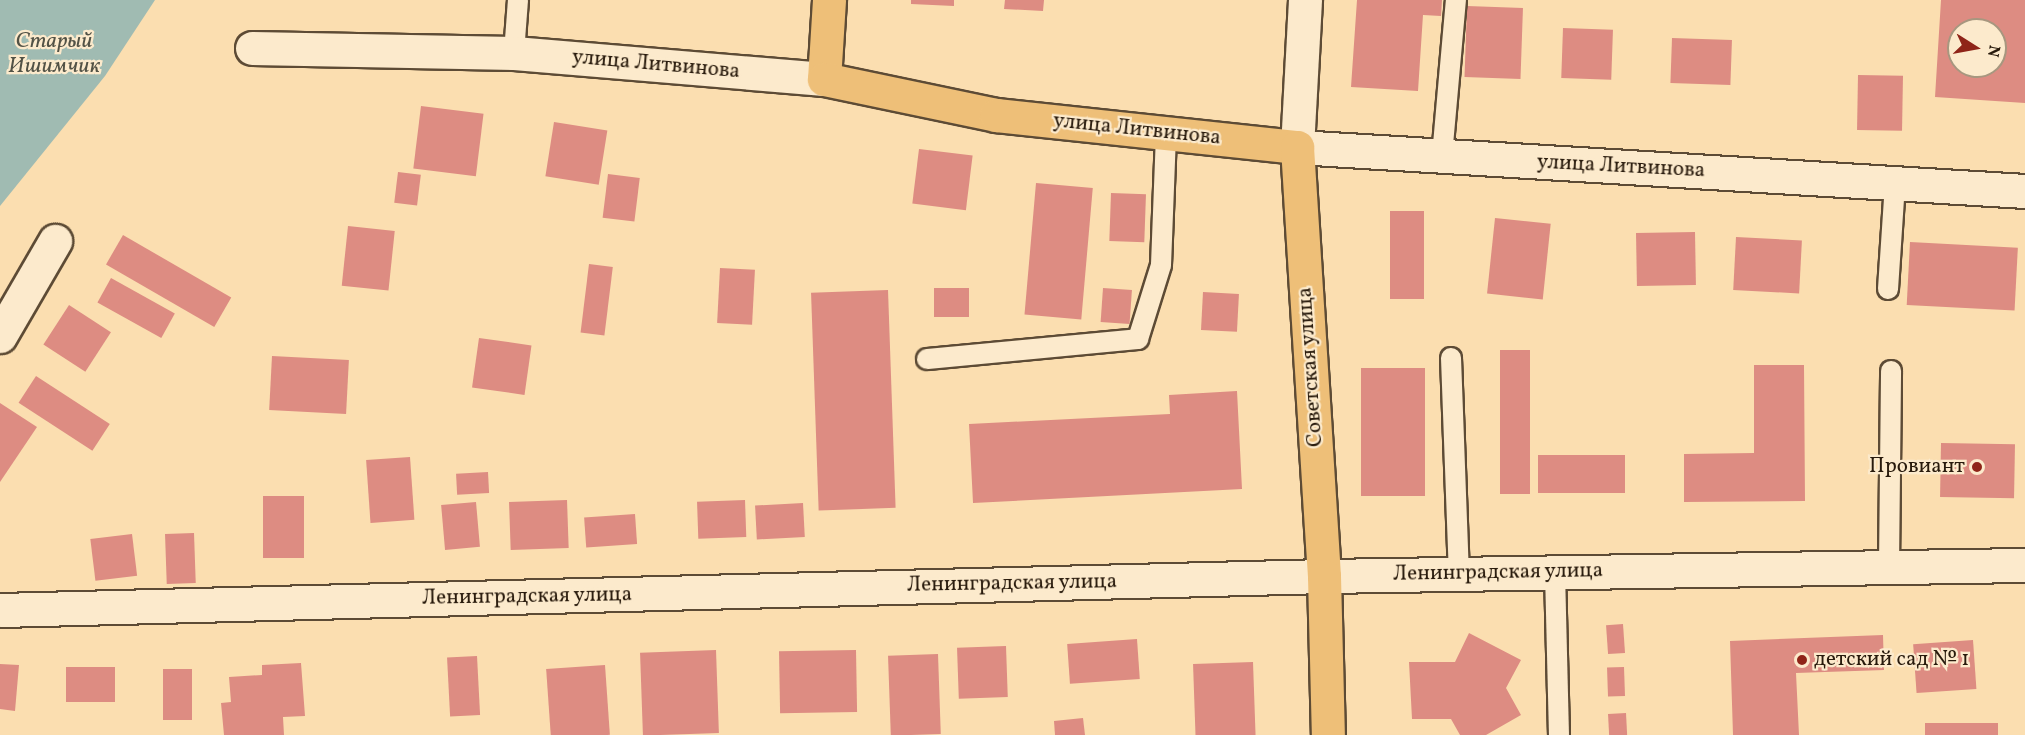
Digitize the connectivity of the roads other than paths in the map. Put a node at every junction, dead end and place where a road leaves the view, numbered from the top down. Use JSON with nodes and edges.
{"nodes":[{"id":1,"x":518,"y":0,"type":"edge"},
{"id":2,"x":829,"y":0,"type":"edge"},
{"id":3,"x":1305,"y":0,"type":"edge"},
{"id":4,"x":1456,"y":0,"type":"edge"},
{"id":5,"x":252,"y":48,"type":"dead end"},
{"id":6,"x":514,"y":53,"type":"junction"},
{"id":7,"x":824,"y":79,"type":"junction"},
{"id":8,"x":1166,"y":133,"type":"junction"},
{"id":9,"x":1297,"y":147,"type":"junction"},
{"id":10,"x":1442,"y":156,"type":"junction"},
{"id":11,"x":1895,"y":183,"type":"junction"},
{"id":12,"x":2025,"y":191,"type":"edge"},
{"id":13,"x":55,"y":241,"type":"dead end"},
{"id":14,"x":1888,"y":289,"type":"dead end"},
{"id":15,"x":0,"y":336,"type":"edge"},
{"id":16,"x":1451,"y":358,"type":"dead end"},
{"id":17,"x":927,"y":359,"type":"dead end"},
{"id":18,"x":1891,"y":371,"type":"dead end"},
{"id":19,"x":2025,"y":565,"type":"edge"},
{"id":20,"x":1889,"y":567,"type":"junction"},
{"id":21,"x":1555,"y":572,"type":"junction"},
{"id":22,"x":1459,"y":574,"type":"junction"},
{"id":23,"x":1324,"y":576,"type":"junction"},
{"id":24,"x":0,"y":610,"type":"edge"},
{"id":25,"x":1328,"y":735,"type":"edge"},
{"id":26,"x":1558,"y":735,"type":"edge"}],
"edges":[{"from":1,"to":6,"type":"lane"},
{"from":2,"to":7,"type":"main road"},
{"from":3,"to":9,"type":"street","name":"Советская улица"},
{"from":4,"to":10,"type":"lane"},
{"from":5,"to":6,"type":"street","name":"улица Литвинова"},
{"from":6,"to":7,"type":"street","name":"улица Литвинова"},
{"from":7,"to":8,"type":"main road","name":"улица Литвинова"},
{"from":8,"to":9,"type":"main road","name":"улица Литвинова"},
{"from":8,"to":17,"type":"lane"},
{"from":9,"to":10,"type":"street","name":"улица Литвинова"},
{"from":9,"to":23,"type":"main road","name":"Советская улица"},
{"from":10,"to":11,"type":"street","name":"улица Литвинова"},
{"from":11,"to":12,"type":"street","name":"улица Литвинова"},
{"from":11,"to":14,"type":"lane"},
{"from":13,"to":15,"type":"street"},
{"from":16,"to":22,"type":"lane"},
{"from":18,"to":20,"type":"lane"},
{"from":19,"to":20,"type":"street","name":"Ленинградская улица"},
{"from":20,"to":21,"type":"street","name":"Ленинградская улица"},
{"from":21,"to":22,"type":"street","name":"Ленинградская улица"},
{"from":21,"to":26,"type":"lane"},
{"from":22,"to":23,"type":"street","name":"Ленинградская улица"},
{"from":23,"to":24,"type":"street","name":"Ленинградская улица"},
{"from":23,"to":25,"type":"main road","name":"Советская улица"}]}
